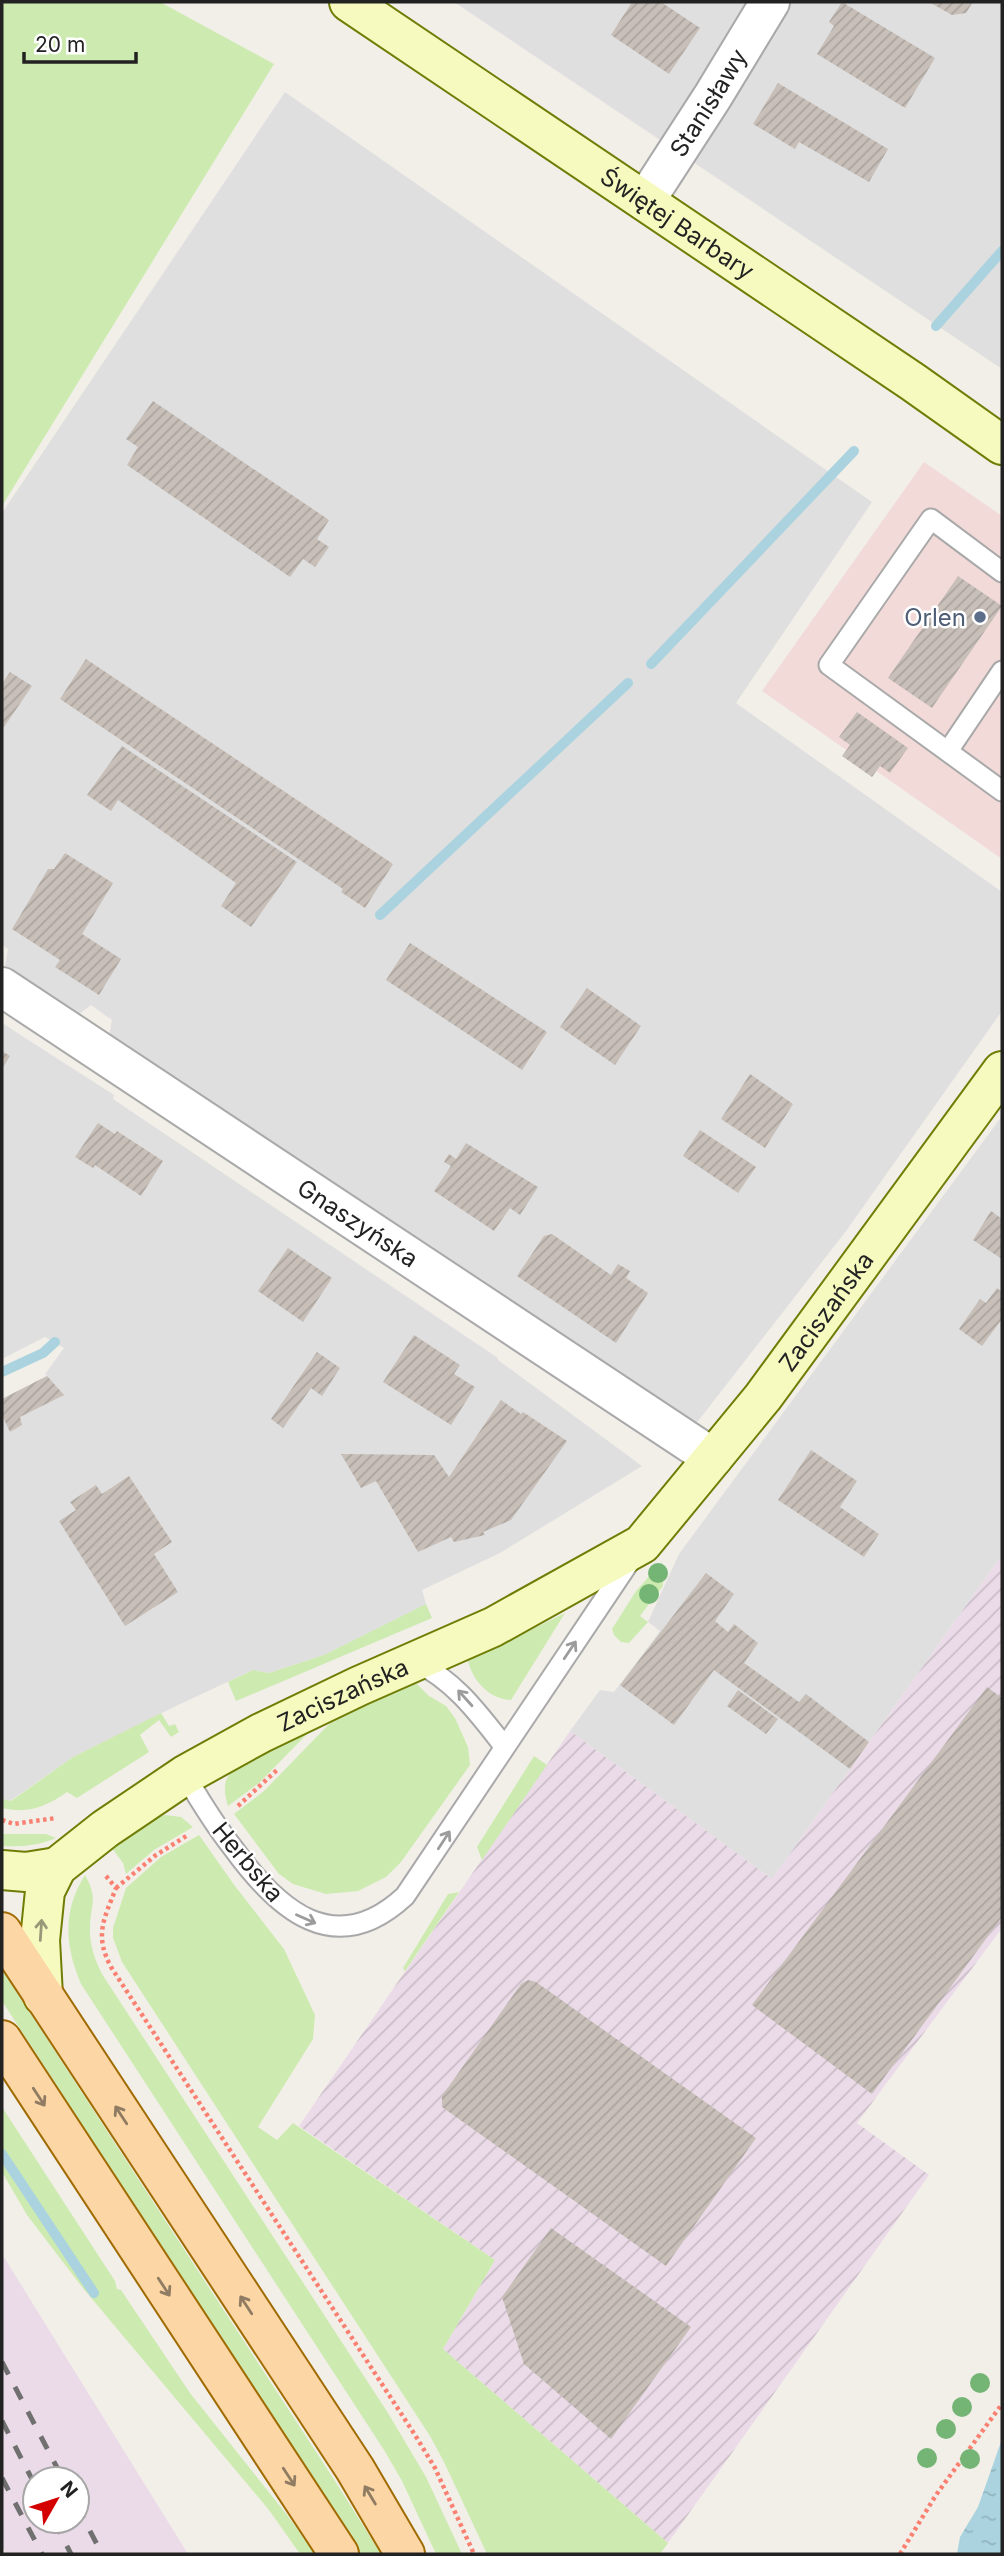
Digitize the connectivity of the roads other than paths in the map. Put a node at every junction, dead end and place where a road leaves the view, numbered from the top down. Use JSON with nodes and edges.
{"nodes":[{"id":1,"x":349,"y":2,"type":"edge"},
{"id":2,"x":770,"y":2,"type":"edge"},
{"id":3,"x":645,"y":201,"type":"junction"},
{"id":4,"x":1002,"y":445,"type":"edge"},
{"id":5,"x":1002,"y":572,"type":"edge"},
{"id":6,"x":1002,"y":671,"type":"edge"},
{"id":7,"x":947,"y":751,"type":"junction"},
{"id":8,"x":1002,"y":791,"type":"edge"},
{"id":9,"x":2,"y":987,"type":"edge"},
{"id":10,"x":1002,"y":1071,"type":"edge"},
{"id":11,"x":713,"y":1458,"type":"junction"},
{"id":12,"x":642,"y":1544,"type":"junction"},
{"id":13,"x":416,"y":1662,"type":"junction"},
{"id":14,"x":504,"y":1746,"type":"junction"},
{"id":15,"x":185,"y":1775,"type":"junction"},
{"id":16,"x":57,"y":1867,"type":"junction"},
{"id":17,"x":2,"y":1870,"type":"edge"},
{"id":18,"x":405,"y":1896,"type":"joint"},
{"id":19,"x":2,"y":1932,"type":"edge"},
{"id":20,"x":43,"y":1996,"type":"junction"},
{"id":21,"x":2,"y":2040,"type":"edge"},
{"id":22,"x":339,"y":2554,"type":"edge"},
{"id":23,"x":405,"y":2554,"type":"edge"}],
"edges":[{"from":1,"to":3,"type":"street","name":"Świętej Barbary"},
{"from":2,"to":3,"type":"street","name":"Stanisławy"},
{"from":3,"to":4,"type":"street","name":"Świętej Barbary"},
{"from":5,"to":7,"type":"lane"},
{"from":6,"to":7,"type":"lane"},
{"from":7,"to":8,"type":"lane"},
{"from":9,"to":11,"type":"street","name":"Gnaszyńska"},
{"from":10,"to":11,"type":"street","name":"Zaciszańska"},
{"from":11,"to":12,"type":"street","name":"Zaciszańska"},
{"from":12,"to":13,"type":"street","name":"Zaciszańska"},
{"from":14,"to":12,"type":"lane","name":"Zaciszańska","one_way":true},
{"from":14,"to":13,"type":"lane","one_way":true},
{"from":13,"to":15,"type":"street","name":"Zaciszańska"},
{"from":18,"to":14,"type":"lane","name":"Zaciszańska","one_way":true},
{"from":15,"to":16,"type":"street","name":"Zaciszańska"},
{"from":15,"to":18,"type":"lane","name":"Herbska","one_way":true},
{"from":16,"to":17,"type":"street"},
{"from":20,"to":16,"type":"street","name":"Zaciszańska","one_way":true},
{"from":19,"to":20,"type":"main road"},
{"from":23,"to":20,"type":"main road","one_way":true},
{"from":21,"to":22,"type":"main road","one_way":true}]}
